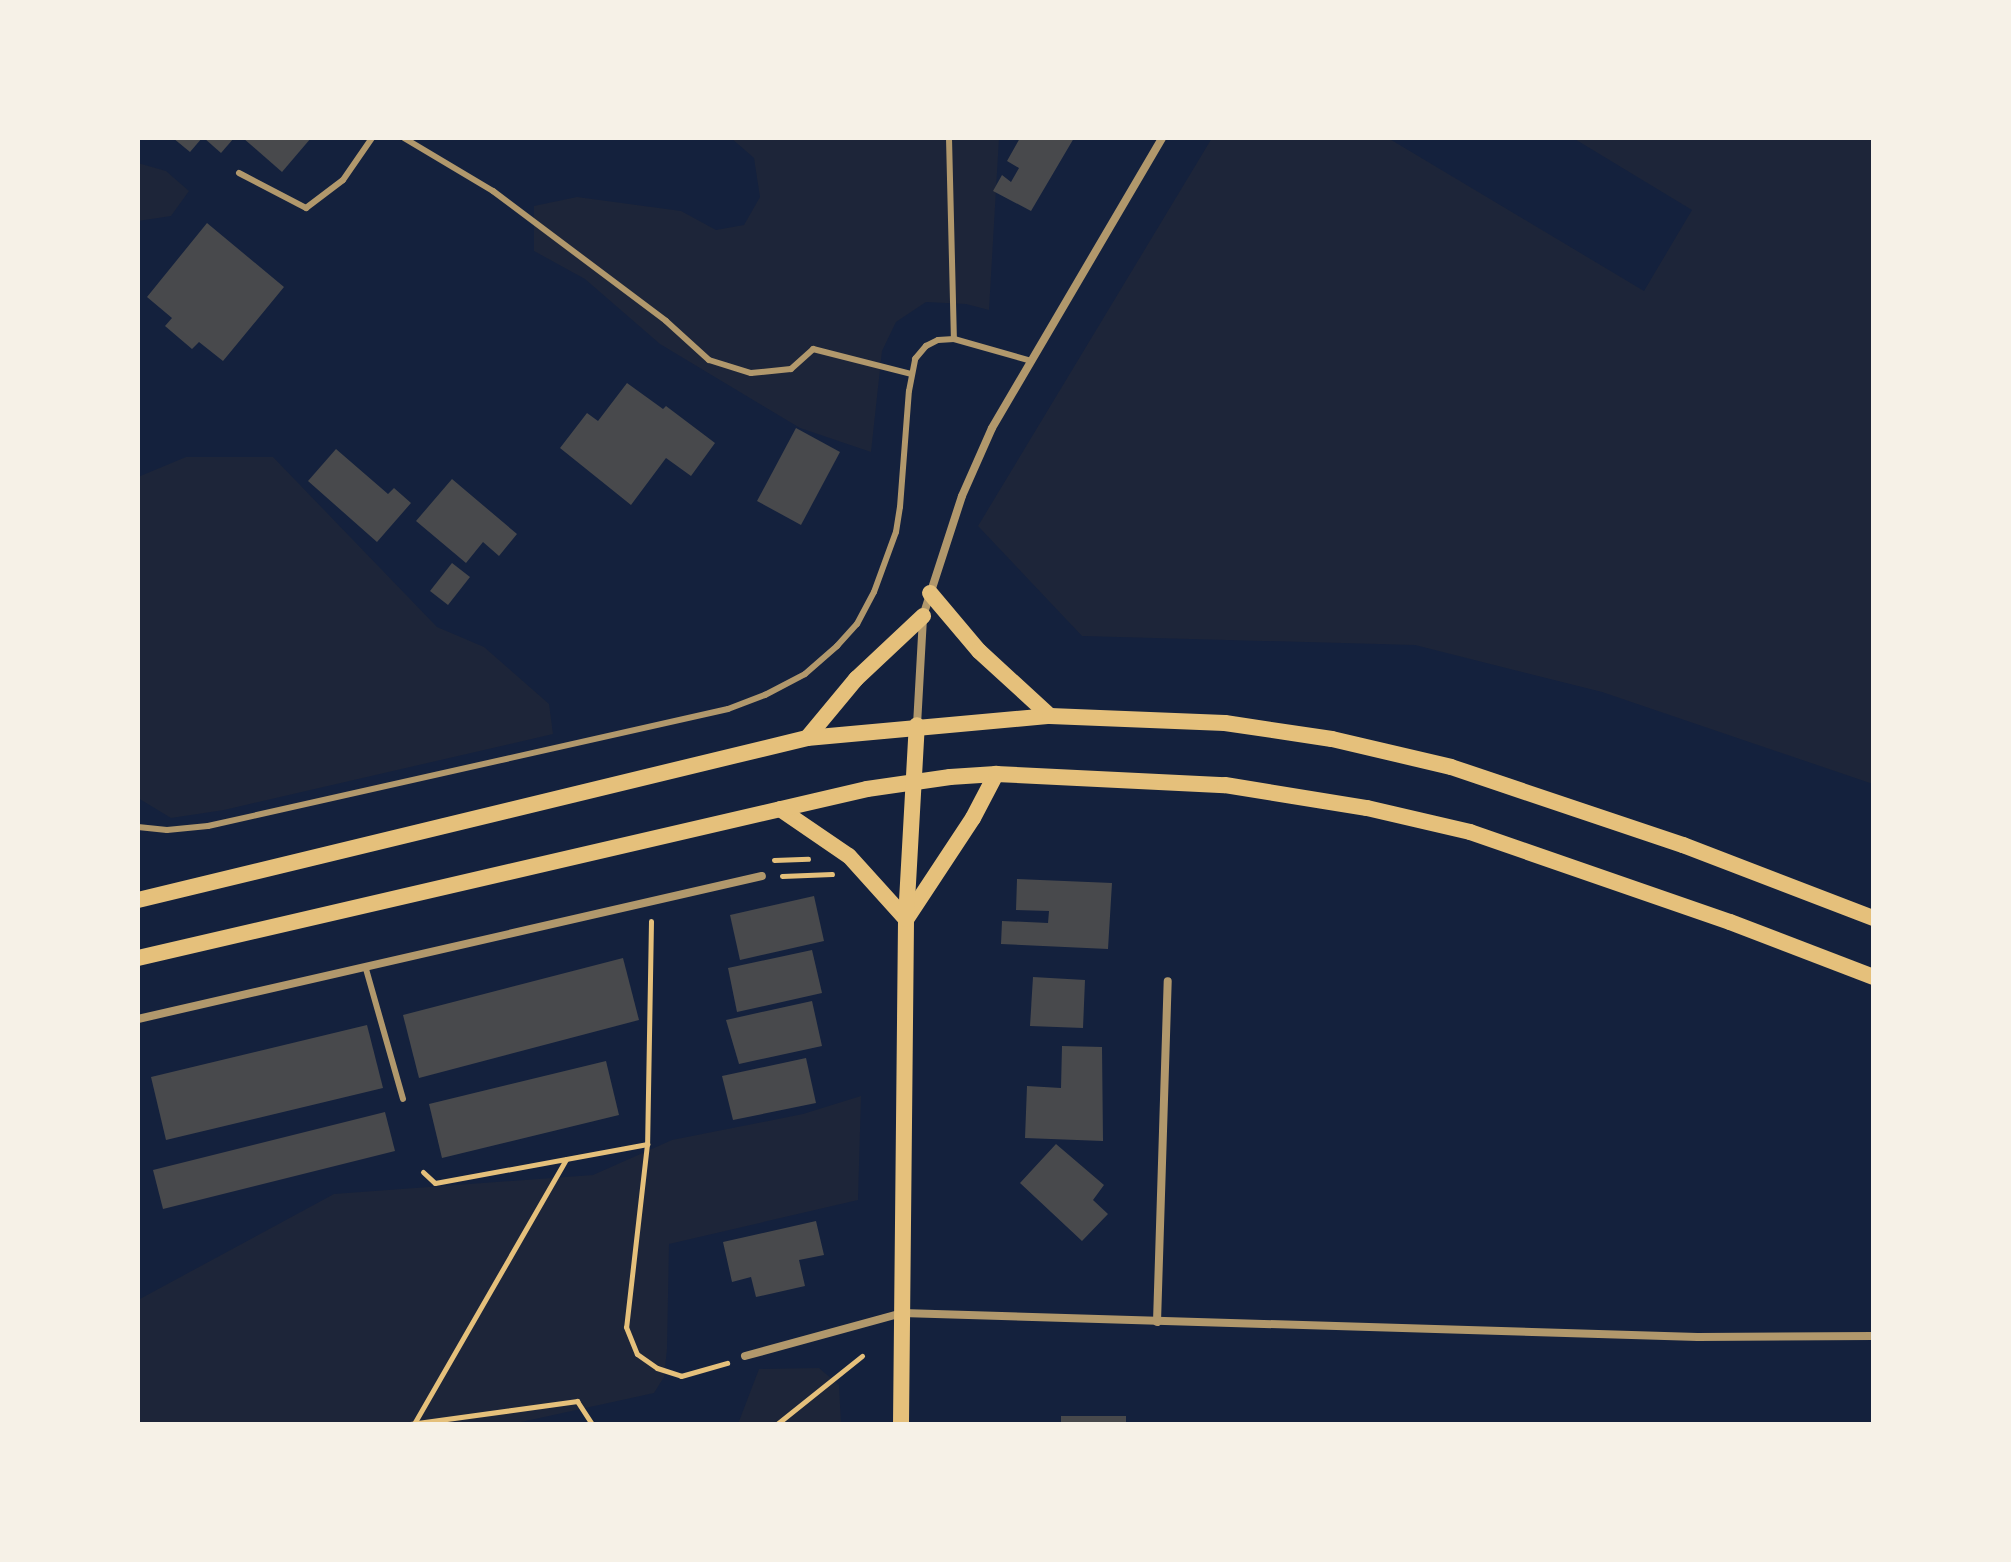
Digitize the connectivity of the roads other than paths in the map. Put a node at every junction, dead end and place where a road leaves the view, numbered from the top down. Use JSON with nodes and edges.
{"nodes":[{"id":1,"x":372,"y":138,"type":"edge"},
{"id":2,"x":404,"y":138,"type":"edge"},
{"id":3,"x":949,"y":138,"type":"edge"},
{"id":4,"x":1162,"y":138,"type":"edge"},
{"id":5,"x":239,"y":173,"type":"dead end"},
{"id":6,"x":954,"y":339,"type":"junction"},
{"id":7,"x":1032,"y":361,"type":"junction"},
{"id":8,"x":911,"y":374,"type":"junction"},
{"id":9,"x":930,"y":593,"type":"junction"},
{"id":10,"x":923,"y":616,"type":"junction"},
{"id":11,"x":1050,"y":716,"type":"junction"},
{"id":12,"x":917,"y":725,"type":"junction"},
{"id":13,"x":807,"y":738,"type":"junction"},
{"id":14,"x":996,"y":774,"type":"junction"},
{"id":15,"x":914,"y":782,"type":"junction"},
{"id":16,"x":780,"y":809,"type":"junction"},
{"id":17,"x":138,"y":827,"type":"edge"},
{"id":18,"x":762,"y":876,"type":"road end"},
{"id":19,"x":138,"y":900,"type":"edge"},
{"id":20,"x":1873,"y":918,"type":"edge"},
{"id":21,"x":906,"y":919,"type":"junction"},
{"id":22,"x":138,"y":958,"type":"edge"},
{"id":23,"x":366,"y":969,"type":"junction"},
{"id":24,"x":1873,"y":977,"type":"edge"},
{"id":25,"x":1168,"y":981,"type":"dead end"},
{"id":26,"x":138,"y":1019,"type":"edge"},
{"id":27,"x":403,"y":1099,"type":"dead end"},
{"id":28,"x":902,"y":1313,"type":"junction"},
{"id":29,"x":1157,"y":1322,"type":"junction"},
{"id":30,"x":1873,"y":1336,"type":"edge"},
{"id":31,"x":745,"y":1356,"type":"road end"},
{"id":32,"x":901,"y":1424,"type":"edge"}],
"edges":[{"from":1,"to":5,"type":"lane"},
{"from":2,"to":8,"type":"lane"},
{"from":3,"to":6,"type":"lane"},
{"from":4,"to":7,"type":"street"},
{"from":6,"to":7,"type":"lane"},
{"from":6,"to":8,"type":"lane"},
{"from":7,"to":9,"type":"street"},
{"from":8,"to":17,"type":"lane"},
{"from":9,"to":10,"type":"street"},
{"from":9,"to":11,"type":"main road"},
{"from":10,"to":12,"type":"street"},
{"from":10,"to":13,"type":"main road"},
{"from":11,"to":12,"type":"main road"},
{"from":11,"to":20,"type":"main road"},
{"from":12,"to":13,"type":"main road"},
{"from":12,"to":15,"type":"main road"},
{"from":13,"to":19,"type":"main road"},
{"from":14,"to":15,"type":"main road"},
{"from":14,"to":21,"type":"main road"},
{"from":14,"to":24,"type":"main road"},
{"from":15,"to":16,"type":"main road"},
{"from":15,"to":21,"type":"main road"},
{"from":16,"to":21,"type":"main road"},
{"from":16,"to":22,"type":"main road"},
{"from":18,"to":23,"type":"street"},
{"from":21,"to":28,"type":"main road"},
{"from":23,"to":26,"type":"street"},
{"from":23,"to":27,"type":"lane"},
{"from":25,"to":29,"type":"street"},
{"from":28,"to":29,"type":"street"},
{"from":28,"to":31,"type":"street"},
{"from":28,"to":32,"type":"main road"},
{"from":29,"to":30,"type":"street"}]}
